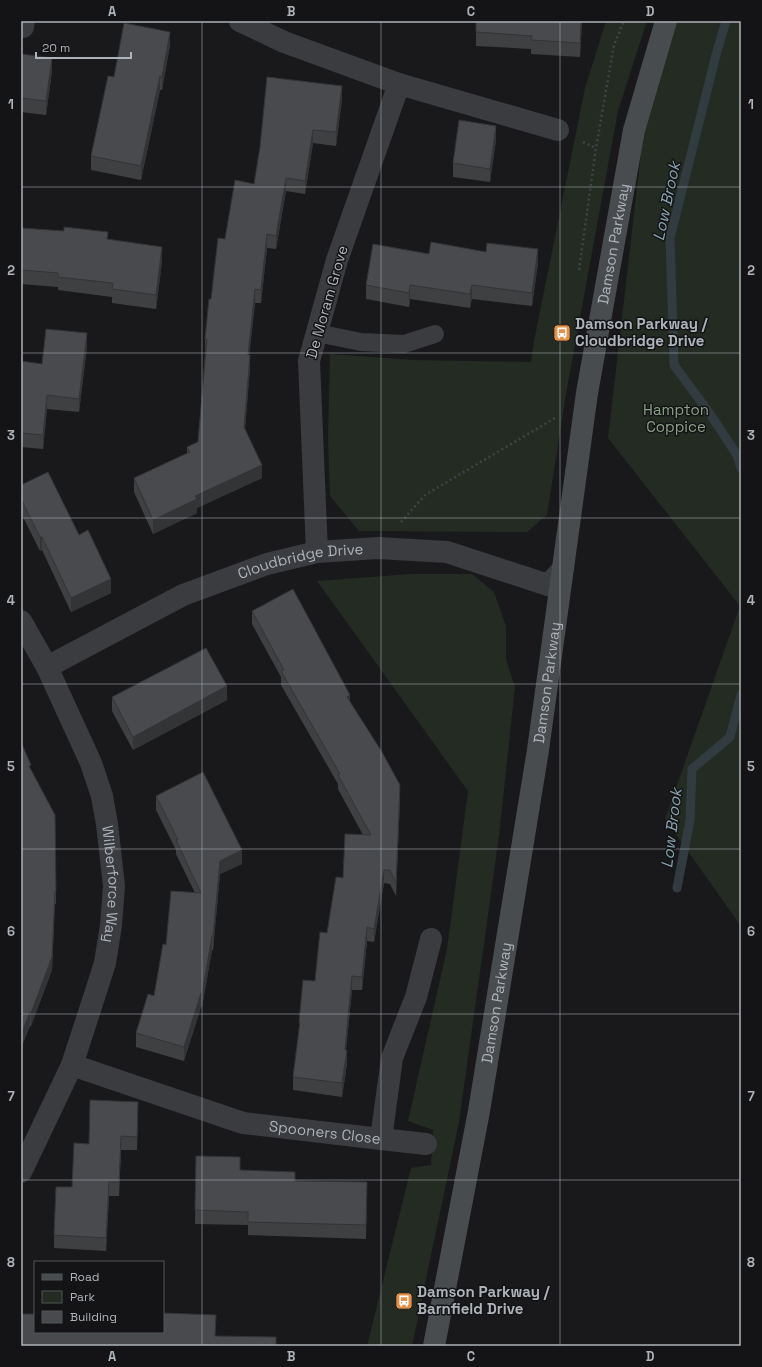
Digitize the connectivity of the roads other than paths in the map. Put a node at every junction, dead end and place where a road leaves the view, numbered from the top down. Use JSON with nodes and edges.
{"nodes":[{"id":1,"x":240,"y":21,"type":"edge"},
{"id":2,"x":666,"y":21,"type":"edge"},
{"id":3,"x":399,"y":84,"type":"junction"},
{"id":4,"x":558,"y":130,"type":"dead end"},
{"id":5,"x":317,"y":333,"type":"junction"},
{"id":6,"x":435,"y":334,"type":"dead end"},
{"id":7,"x":317,"y":552,"type":"junction"},
{"id":8,"x":563,"y":569,"type":"junction"},
{"id":9,"x":21,"y":621,"type":"edge"},
{"id":10,"x":47,"y":667,"type":"junction"},
{"id":11,"x":431,"y":940,"type":"dead end"},
{"id":12,"x":72,"y":1065,"type":"junction"},
{"id":13,"x":381,"y":1139,"type":"junction"},
{"id":14,"x":426,"y":1144,"type":"dead end"},
{"id":15,"x":21,"y":1172,"type":"edge"},
{"id":16,"x":434,"y":1346,"type":"edge"}],
"edges":[{"from":1,"to":3,"type":"street"},
{"from":2,"to":8,"type":"street","name":"Damson Parkway"},
{"from":3,"to":4,"type":"street"},
{"from":3,"to":5,"type":"street","name":"De Moram Grove"},
{"from":5,"to":6,"type":"lane"},
{"from":5,"to":7,"type":"street","name":"De Moram Grove"},
{"from":7,"to":8,"type":"street","name":"Cloudbridge Drive"},
{"from":7,"to":10,"type":"street","name":"Cloudbridge Drive"},
{"from":8,"to":16,"type":"street","name":"Damson Parkway"},
{"from":9,"to":10,"type":"street","name":"Wilberforce Way"},
{"from":10,"to":12,"type":"street","name":"Wilberforce Way"},
{"from":11,"to":13,"type":"street","name":"Spooners Close"},
{"from":12,"to":13,"type":"street","name":"Spooners Close"},
{"from":12,"to":15,"type":"street","name":"Wilberforce Way"},
{"from":13,"to":14,"type":"street"}]}
